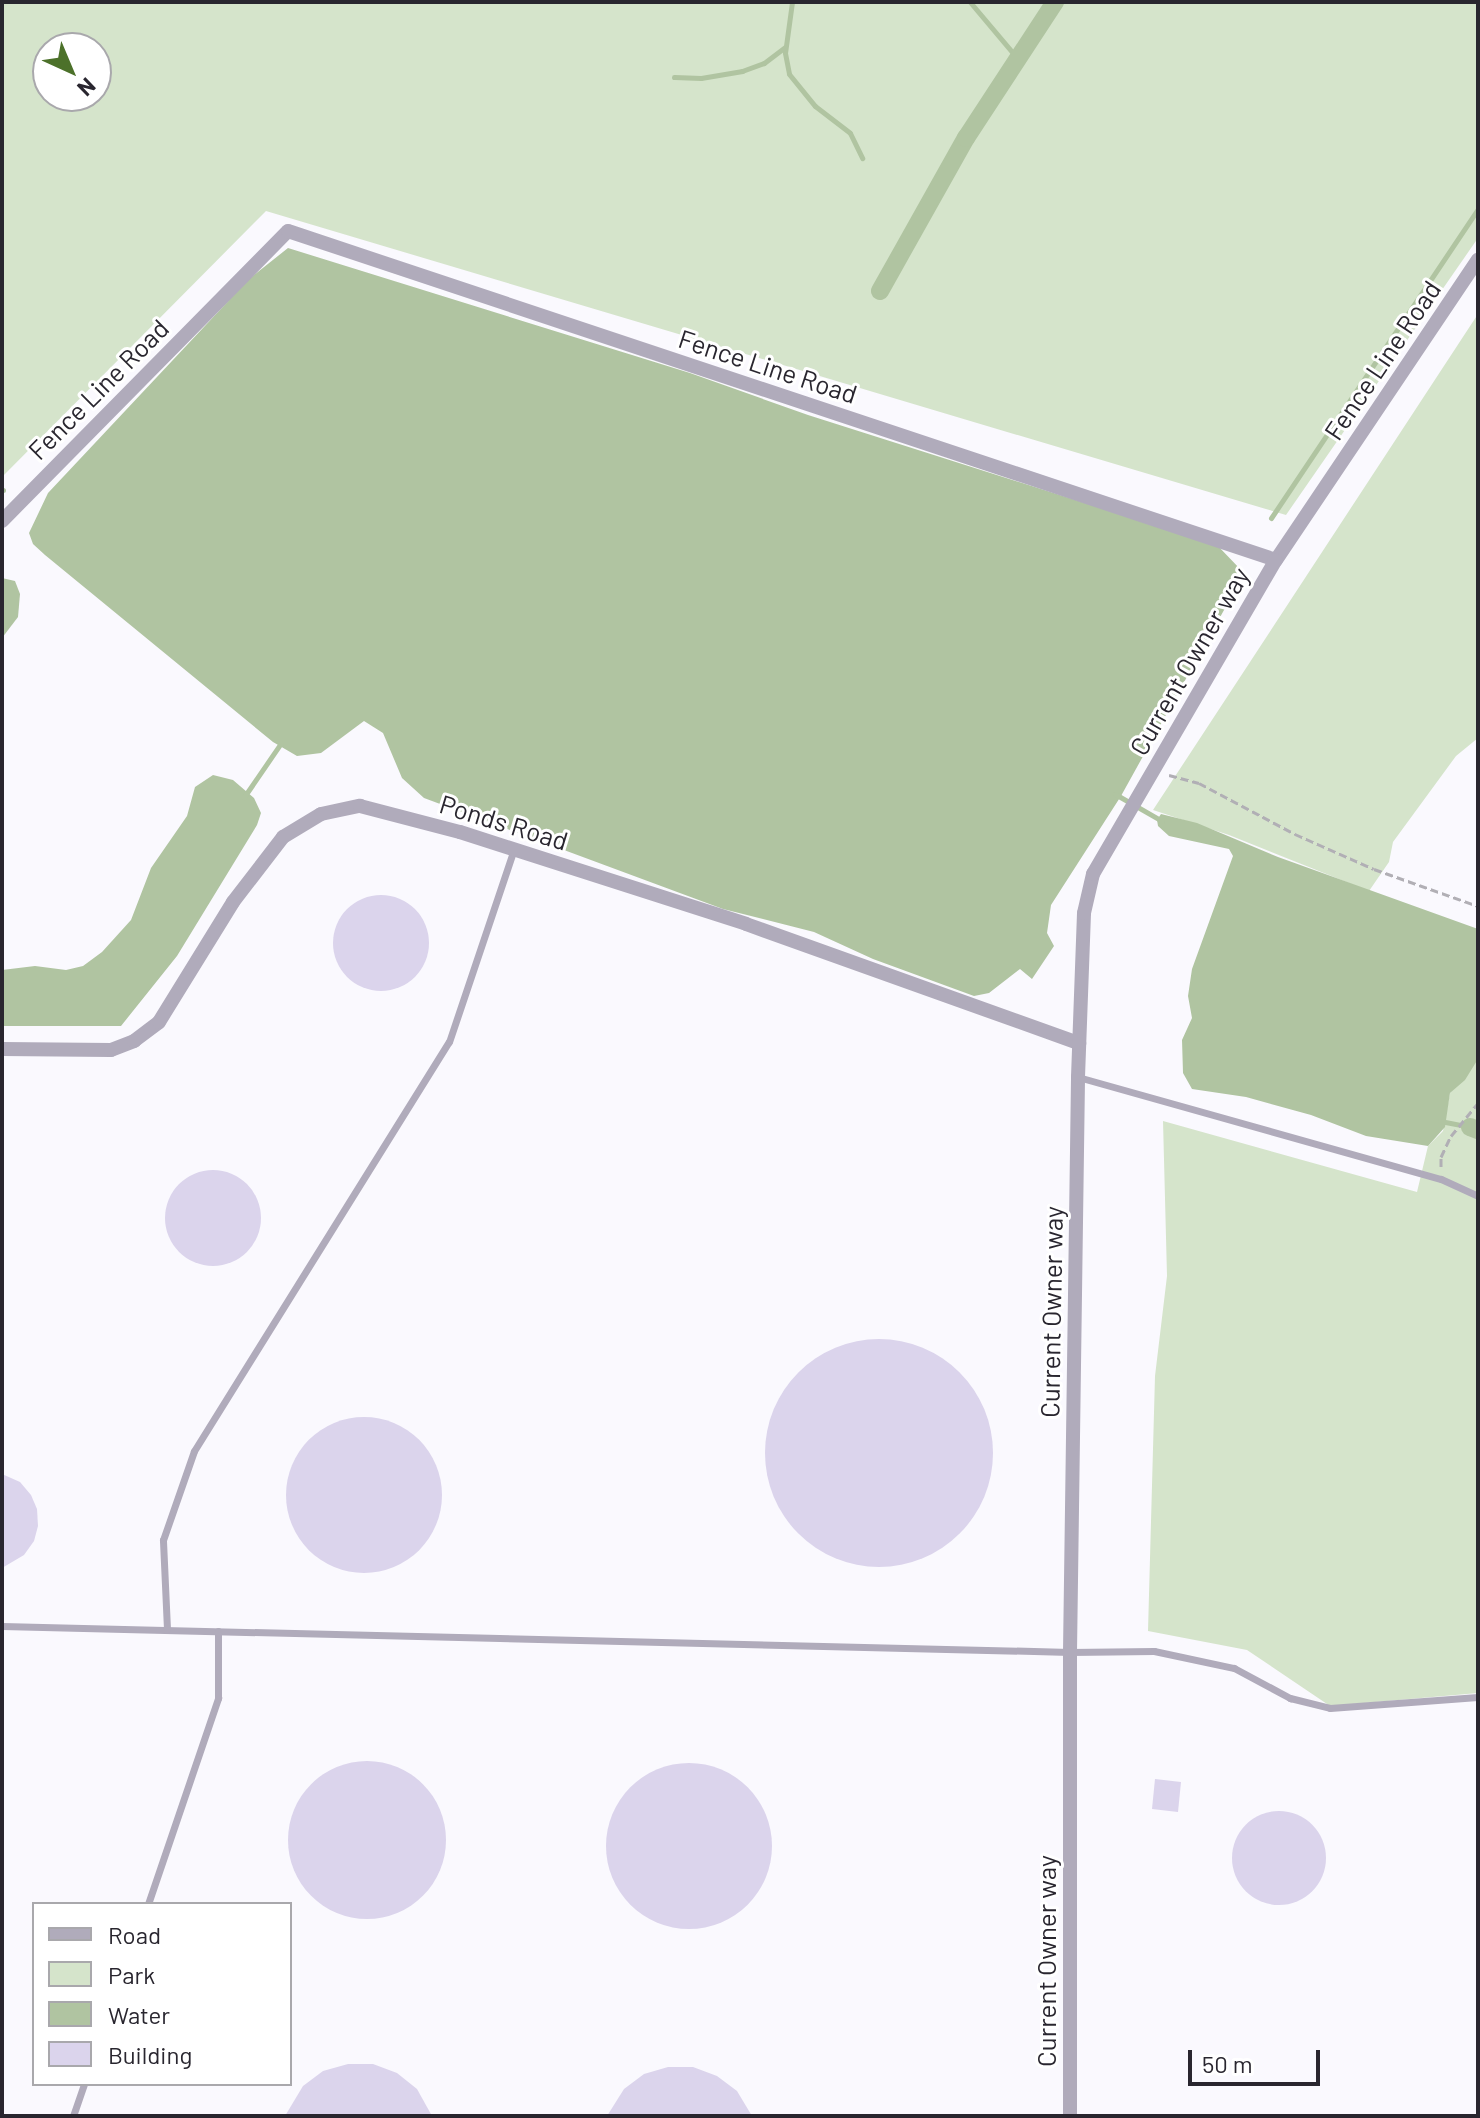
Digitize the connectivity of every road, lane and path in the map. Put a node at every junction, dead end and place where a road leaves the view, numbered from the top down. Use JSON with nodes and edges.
{"nodes":[{"id":1,"x":1478,"y":259,"type":"edge"},
{"id":2,"x":2,"y":521,"type":"edge"},
{"id":3,"x":1276,"y":560,"type":"junction"},
{"id":4,"x":1154,"y":770,"type":"junction"},
{"id":5,"x":514,"y":849,"type":"junction"},
{"id":6,"x":1478,"y":906,"type":"edge"},
{"id":7,"x":1079,"y":1043,"type":"junction"},
{"id":8,"x":2,"y":1049,"type":"edge"},
{"id":9,"x":1078,"y":1077,"type":"junction"},
{"id":10,"x":1478,"y":1103,"type":"edge"},
{"id":11,"x":1441,"y":1179,"type":"junction"},
{"id":12,"x":1478,"y":1196,"type":"edge"},
{"id":13,"x":2,"y":1626,"type":"edge"},
{"id":14,"x":167,"y":1629,"type":"junction"},
{"id":15,"x":218,"y":1631,"type":"junction"},
{"id":16,"x":1070,"y":1652,"type":"junction"},
{"id":17,"x":1478,"y":1697,"type":"edge"},
{"id":18,"x":149,"y":1902,"type":"edge"},
{"id":19,"x":83,"y":2086,"type":"edge"},
{"id":20,"x":73,"y":2116,"type":"edge"},
{"id":21,"x":1070,"y":2116,"type":"edge"}],
"edges":[{"from":1,"to":3,"type":"street","name":"Fence Line Road"},
{"from":2,"to":3,"type":"street","name":"Fence Line Road"},
{"from":3,"to":4,"type":"street","name":"Current Owner way"},
{"from":4,"to":6,"type":"path"},
{"from":4,"to":7,"type":"street","name":"Current Owner way"},
{"from":5,"to":7,"type":"street","name":"Ponds Road"},
{"from":5,"to":8,"type":"street","name":"Ponds Road"},
{"from":5,"to":14,"type":"lane"},
{"from":7,"to":9,"type":"street","name":"Current Owner way"},
{"from":9,"to":11,"type":"lane"},
{"from":9,"to":16,"type":"street","name":"Current Owner way"},
{"from":10,"to":11,"type":"path"},
{"from":11,"to":12,"type":"lane"},
{"from":13,"to":14,"type":"lane"},
{"from":14,"to":15,"type":"lane"},
{"from":15,"to":16,"type":"lane"},
{"from":15,"to":18,"type":"lane"},
{"from":16,"to":17,"type":"lane"},
{"from":16,"to":21,"type":"street","name":"Current Owner way"},
{"from":19,"to":20,"type":"lane"}]}
